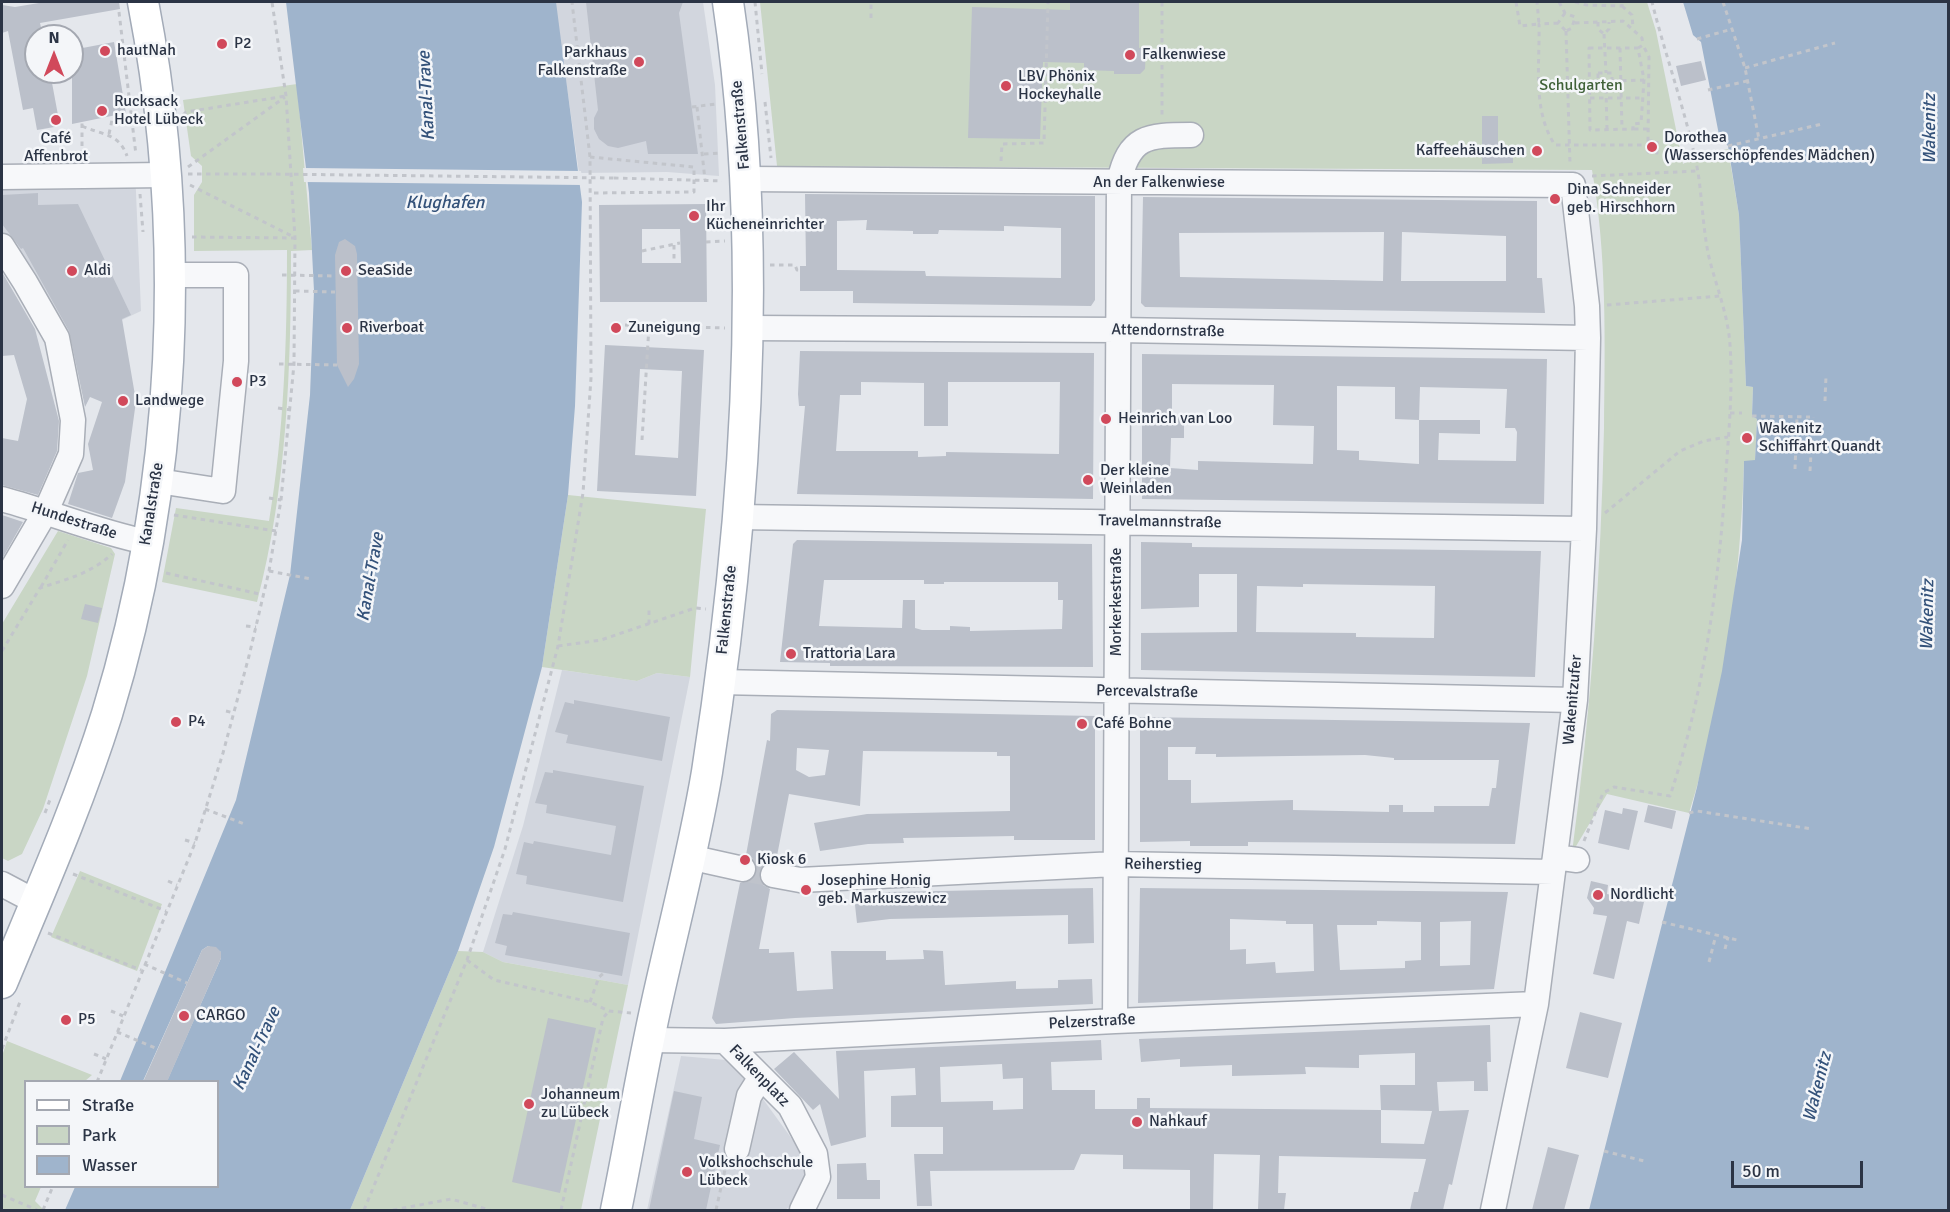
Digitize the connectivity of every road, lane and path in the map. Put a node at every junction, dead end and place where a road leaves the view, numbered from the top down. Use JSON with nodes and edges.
{"nodes":[{"id":1,"x":118,"y":2,"type":"edge"},
{"id":2,"x":143,"y":2,"type":"edge"},
{"id":3,"x":272,"y":2,"type":"edge"},
{"id":4,"x":572,"y":2,"type":"edge"},
{"id":5,"x":728,"y":2,"type":"edge"},
{"id":6,"x":871,"y":2,"type":"edge"},
{"id":7,"x":1048,"y":2,"type":"edge"},
{"id":8,"x":1162,"y":2,"type":"edge"},
{"id":9,"x":1516,"y":2,"type":"edge"},
{"id":10,"x":1538,"y":2,"type":"edge"},
{"id":11,"x":1559,"y":2,"type":"edge"},
{"id":12,"x":1575,"y":2,"type":"edge"},
{"id":13,"x":1653,"y":2,"type":"edge"},
{"id":14,"x":1723,"y":2,"type":"edge"},
{"id":15,"x":1622,"y":4,"type":"edge"},
{"id":16,"x":1565,"y":13,"type":"junction"},
{"id":17,"x":871,"y":18,"type":"dead end"},
{"id":18,"x":1558,"y":22,"type":"junction"},
{"id":19,"x":1598,"y":22,"type":"junction"},
{"id":20,"x":1609,"y":22,"type":"junction"},
{"id":21,"x":1575,"y":23,"type":"junction"},
{"id":22,"x":1539,"y":24,"type":"junction"},
{"id":23,"x":1633,"y":28,"type":"junction"},
{"id":24,"x":1732,"y":29,"type":"junction"},
{"id":25,"x":1566,"y":31,"type":"junction"},
{"id":26,"x":1604,"y":34,"type":"junction"},
{"id":27,"x":1697,"y":39,"type":"dead end"},
{"id":28,"x":1835,"y":43,"type":"dead end"},
{"id":29,"x":1643,"y":45,"type":"junction"},
{"id":30,"x":1605,"y":48,"type":"junction"},
{"id":31,"x":1620,"y":48,"type":"junction"},
{"id":32,"x":1638,"y":48,"type":"junction"},
{"id":33,"x":1745,"y":68,"type":"junction"},
{"id":34,"x":1606,"y":73,"type":"junction"},
{"id":35,"x":1621,"y":80,"type":"junction"},
{"id":36,"x":1644,"y":80,"type":"junction"},
{"id":37,"x":1590,"y":81,"type":"junction"},
{"id":38,"x":1598,"y":81,"type":"junction"},
{"id":39,"x":1612,"y":81,"type":"junction"},
{"id":40,"x":1747,"y":81,"type":"junction"},
{"id":41,"x":1568,"y":82,"type":"junction"},
{"id":42,"x":1606,"y":89,"type":"junction"},
{"id":43,"x":1708,"y":90,"type":"dead end"},
{"id":44,"x":286,"y":96,"type":"junction"},
{"id":45,"x":1590,"y":98,"type":"junction"},
{"id":46,"x":1606,"y":98,"type":"junction"},
{"id":47,"x":1621,"y":98,"type":"junction"},
{"id":48,"x":1644,"y":98,"type":"junction"},
{"id":49,"x":720,"y":104,"type":"dead end"},
{"id":50,"x":697,"y":107,"type":"junction"},
{"id":51,"x":692,"y":108,"type":"dead end"},
{"id":52,"x":186,"y":112,"type":"dead end"},
{"id":53,"x":112,"y":120,"type":"dead end"},
{"id":54,"x":1822,"y":124,"type":"dead end"},
{"id":55,"x":1622,"y":129,"type":"junction"},
{"id":56,"x":1634,"y":129,"type":"junction"},
{"id":57,"x":1650,"y":129,"type":"junction"},
{"id":58,"x":1607,"y":130,"type":"junction"},
{"id":59,"x":109,"y":134,"type":"junction"},
{"id":60,"x":1162,"y":135,"type":"junction"},
{"id":61,"x":1191,"y":135,"type":"dead end"},
{"id":62,"x":1759,"y":139,"type":"junction"},
{"id":63,"x":1648,"y":143,"type":"junction"},
{"id":64,"x":1728,"y":146,"type":"dead end"},
{"id":65,"x":1570,"y":147,"type":"junction"},
{"id":66,"x":723,"y":153,"type":"dead end"},
{"id":67,"x":704,"y":154,"type":"junction"},
{"id":68,"x":590,"y":157,"type":"junction"},
{"id":69,"x":1697,"y":171,"type":"junction"},
{"id":70,"x":84,"y":175,"type":"junction"},
{"id":71,"x":166,"y":175,"type":"junction"},
{"id":72,"x":2,"y":177,"type":"edge"},
{"id":73,"x":694,"y":180,"type":"junction"},
{"id":74,"x":705,"y":180,"type":"junction"},
{"id":75,"x":735,"y":180,"type":"junction"},
{"id":76,"x":1572,"y":181,"type":"junction"},
{"id":77,"x":1119,"y":182,"type":"junction"},
{"id":78,"x":1000,"y":183,"type":"junction"},
{"id":79,"x":590,"y":193,"type":"junction"},
{"id":80,"x":725,"y":230,"type":"dead end"},
{"id":81,"x":143,"y":237,"type":"dead end"},
{"id":82,"x":191,"y":237,"type":"dead end"},
{"id":83,"x":296,"y":238,"type":"junction"},
{"id":84,"x":726,"y":241,"type":"junction"},
{"id":85,"x":706,"y":242,"type":"dead end"},
{"id":86,"x":680,"y":243,"type":"dead end"},
{"id":87,"x":674,"y":245,"type":"junction"},
{"id":88,"x":2,"y":246,"type":"edge"},
{"id":89,"x":642,"y":251,"type":"dead end"},
{"id":90,"x":726,"y":253,"type":"dead end"},
{"id":91,"x":674,"y":263,"type":"dead end"},
{"id":92,"x":766,"y":265,"type":"dead end"},
{"id":93,"x":800,"y":270,"type":"dead end"},
{"id":94,"x":169,"y":275,"type":"junction"},
{"id":95,"x":282,"y":275,"type":"dead end"},
{"id":96,"x":295,"y":275,"type":"junction"},
{"id":97,"x":335,"y":276,"type":"dead end"},
{"id":98,"x":295,"y":291,"type":"junction"},
{"id":99,"x":335,"y":292,"type":"dead end"},
{"id":100,"x":1720,"y":296,"type":"junction"},
{"id":101,"x":1587,"y":306,"type":"junction"},
{"id":102,"x":625,"y":325,"type":"dead end"},
{"id":103,"x":649,"y":326,"type":"junction"},
{"id":104,"x":732,"y":329,"type":"junction"},
{"id":105,"x":1118,"y":330,"type":"junction"},
{"id":106,"x":1588,"y":338,"type":"junction"},
{"id":107,"x":279,"y":364,"type":"dead end"},
{"id":108,"x":294,"y":364,"type":"junction"},
{"id":109,"x":337,"y":365,"type":"dead end"},
{"id":110,"x":1826,"y":376,"type":"dead end"},
{"id":111,"x":1825,"y":401,"type":"dead end"},
{"id":112,"x":278,"y":408,"type":"dead end"},
{"id":113,"x":291,"y":410,"type":"junction"},
{"id":114,"x":1730,"y":413,"type":"junction"},
{"id":115,"x":1742,"y":413,"type":"dead end"},
{"id":116,"x":1752,"y":416,"type":"dead end"},
{"id":117,"x":1797,"y":417,"type":"junction"},
{"id":118,"x":1728,"y":437,"type":"junction"},
{"id":119,"x":642,"y":440,"type":"dead end"},
{"id":120,"x":1795,"y":470,"type":"dead end"},
{"id":121,"x":1810,"y":471,"type":"dead end"},
{"id":122,"x":158,"y":481,"type":"junction"},
{"id":123,"x":269,"y":498,"type":"dead end"},
{"id":124,"x":2,"y":500,"type":"edge"},
{"id":125,"x":281,"y":500,"type":"junction"},
{"id":126,"x":46,"y":511,"type":"junction"},
{"id":127,"x":172,"y":515,"type":"dead end"},
{"id":128,"x":736,"y":517,"type":"junction"},
{"id":129,"x":79,"y":521,"type":"junction"},
{"id":130,"x":1117,"y":521,"type":"junction"},
{"id":131,"x":1584,"y":529,"type":"junction"},
{"id":132,"x":276,"y":531,"type":"junction"},
{"id":133,"x":133,"y":539,"type":"junction"},
{"id":134,"x":269,"y":571,"type":"junction"},
{"id":135,"x":162,"y":573,"type":"dead end"},
{"id":136,"x":311,"y":579,"type":"dead end"},
{"id":137,"x":2,"y":586,"type":"edge"},
{"id":138,"x":40,"y":588,"type":"junction"},
{"id":139,"x":264,"y":595,"type":"junction"},
{"id":140,"x":649,"y":608,"type":"dead end"},
{"id":141,"x":708,"y":620,"type":"dead end"},
{"id":142,"x":649,"y":624,"type":"junction"},
{"id":143,"x":246,"y":626,"type":"dead end"},
{"id":144,"x":256,"y":627,"type":"junction"},
{"id":145,"x":558,"y":646,"type":"junction"},
{"id":146,"x":2,"y":651,"type":"edge"},
{"id":147,"x":719,"y":682,"type":"junction"},
{"id":148,"x":1118,"y":692,"type":"junction"},
{"id":149,"x":1575,"y":700,"type":"junction"},
{"id":150,"x":226,"y":711,"type":"dead end"},
{"id":151,"x":234,"y":713,"type":"junction"},
{"id":152,"x":52,"y":793,"type":"dead end"},
{"id":153,"x":206,"y":809,"type":"junction"},
{"id":154,"x":1689,"y":813,"type":"dead end"},
{"id":155,"x":44,"y":814,"type":"dead end"},
{"id":156,"x":247,"y":825,"type":"dead end"},
{"id":157,"x":1812,"y":829,"type":"dead end"},
{"id":158,"x":185,"y":840,"type":"dead end"},
{"id":159,"x":195,"y":843,"type":"junction"},
{"id":160,"x":689,"y":857,"type":"junction"},
{"id":161,"x":1562,"y":863,"type":"junction"},
{"id":162,"x":1115,"y":864,"type":"junction"},
{"id":163,"x":743,"y":870,"type":"tunnel mouth"},
{"id":164,"x":74,"y":874,"type":"dead end"},
{"id":165,"x":773,"y":875,"type":"tunnel mouth"},
{"id":166,"x":168,"y":881,"type":"dead end"},
{"id":167,"x":2,"y":884,"type":"edge"},
{"id":168,"x":177,"y":885,"type":"junction"},
{"id":169,"x":166,"y":911,"type":"junction"},
{"id":170,"x":31,"y":913,"type":"junction"},
{"id":171,"x":1662,"y":922,"type":"dead end"},
{"id":172,"x":1716,"y":935,"type":"junction"},
{"id":173,"x":1728,"y":937,"type":"junction"},
{"id":174,"x":1737,"y":940,"type":"dead end"},
{"id":175,"x":1725,"y":949,"type":"dead end"},
{"id":176,"x":467,"y":960,"type":"junction"},
{"id":177,"x":1709,"y":962,"type":"dead end"},
{"id":178,"x":144,"y":964,"type":"junction"},
{"id":179,"x":141,"y":970,"type":"junction"},
{"id":180,"x":604,"y":973,"type":"dead end"},
{"id":181,"x":2,"y":983,"type":"edge"},
{"id":182,"x":187,"y":983,"type":"dead end"},
{"id":183,"x":590,"y":1002,"type":"junction"},
{"id":184,"x":1536,"y":1004,"type":"junction"},
{"id":185,"x":111,"y":1011,"type":"dead end"},
{"id":186,"x":609,"y":1011,"type":"junction"},
{"id":187,"x":637,"y":1014,"type":"dead end"},
{"id":188,"x":123,"y":1016,"type":"junction"},
{"id":189,"x":1115,"y":1021,"type":"junction"},
{"id":190,"x":117,"y":1032,"type":"junction"},
{"id":191,"x":649,"y":1040,"type":"junction"},
{"id":192,"x":725,"y":1041,"type":"junction"},
{"id":193,"x":158,"y":1048,"type":"dead end"},
{"id":194,"x":94,"y":1054,"type":"dead end"},
{"id":195,"x":106,"y":1059,"type":"junction"},
{"id":196,"x":761,"y":1077,"type":"junction"},
{"id":197,"x":98,"y":1080,"type":"edge"},
{"id":198,"x":737,"y":1149,"type":"dead end"},
{"id":199,"x":1604,"y":1151,"type":"dead end"},
{"id":200,"x":1644,"y":1161,"type":"dead end"},
{"id":201,"x":53,"y":1188,"type":"edge"},
{"id":202,"x":2,"y":1195,"type":"edge"},
{"id":203,"x":37,"y":1210,"type":"edge"},
{"id":204,"x":44,"y":1210,"type":"edge"},
{"id":205,"x":364,"y":1210,"type":"edge"},
{"id":206,"x":371,"y":1210,"type":"edge"},
{"id":207,"x":393,"y":1210,"type":"edge"},
{"id":208,"x":490,"y":1210,"type":"edge"},
{"id":209,"x":561,"y":1210,"type":"edge"},
{"id":210,"x":616,"y":1210,"type":"edge"},
{"id":211,"x":802,"y":1210,"type":"edge"},
{"id":212,"x":1493,"y":1210,"type":"edge"}],
"edges":[{"from":1,"to":71,"type":"path"},
{"from":2,"to":71,"type":"main road","name":"Kanalstraße"},
{"from":3,"to":44,"type":"path"},
{"from":4,"to":68,"type":"path"},
{"from":5,"to":75,"type":"main road","name":"Falkenstraße"},
{"from":6,"to":17,"type":"path"},
{"from":7,"to":78,"type":"path"},
{"from":8,"to":60,"type":"path"},
{"from":9,"to":22,"type":"path"},
{"from":10,"to":22,"type":"path"},
{"from":11,"to":16,"type":"path"},
{"from":12,"to":15,"type":"path"},
{"from":13,"to":69,"type":"path"},
{"from":14,"to":24,"type":"path"},
{"from":15,"to":23,"type":"path"},
{"from":16,"to":18,"type":"path"},
{"from":16,"to":21,"type":"path"},
{"from":18,"to":22,"type":"path"},
{"from":18,"to":25,"type":"path"},
{"from":19,"to":20,"type":"path"},
{"from":19,"to":21,"type":"path"},
{"from":19,"to":26,"type":"path"},
{"from":20,"to":23,"type":"path"},
{"from":20,"to":26,"type":"path"},
{"from":21,"to":25,"type":"path"},
{"from":22,"to":65,"type":"path"},
{"from":23,"to":29,"type":"path"},
{"from":24,"to":27,"type":"path"},
{"from":24,"to":33,"type":"path"},
{"from":25,"to":41,"type":"path"},
{"from":26,"to":30,"type":"path"},
{"from":28,"to":33,"type":"path"},
{"from":29,"to":32,"type":"path"},
{"from":29,"to":57,"type":"path"},
{"from":30,"to":31,"type":"path"},
{"from":30,"to":34,"type":"path"},
{"from":30,"to":37,"type":"path"},
{"from":31,"to":32,"type":"path"},
{"from":31,"to":35,"type":"path"},
{"from":32,"to":36,"type":"path"},
{"from":33,"to":40,"type":"path"},
{"from":34,"to":38,"type":"path"},
{"from":34,"to":39,"type":"path"},
{"from":35,"to":36,"type":"path"},
{"from":35,"to":39,"type":"path"},
{"from":35,"to":47,"type":"path"},
{"from":36,"to":48,"type":"path"},
{"from":37,"to":38,"type":"path"},
{"from":37,"to":41,"type":"path"},
{"from":37,"to":45,"type":"path"},
{"from":38,"to":42,"type":"path"},
{"from":39,"to":42,"type":"path"},
{"from":40,"to":43,"type":"path"},
{"from":40,"to":62,"type":"path"},
{"from":41,"to":65,"type":"path"},
{"from":42,"to":46,"type":"path"},
{"from":44,"to":52,"type":"path"},
{"from":44,"to":71,"type":"path"},
{"from":44,"to":83,"type":"path"},
{"from":45,"to":46,"type":"path"},
{"from":45,"to":58,"type":"path"},
{"from":46,"to":47,"type":"path"},
{"from":46,"to":58,"type":"path"},
{"from":47,"to":48,"type":"path"},
{"from":47,"to":55,"type":"path"},
{"from":48,"to":56,"type":"path"},
{"from":49,"to":50,"type":"path"},
{"from":50,"to":51,"type":"path"},
{"from":50,"to":67,"type":"path"},
{"from":53,"to":59,"type":"path"},
{"from":54,"to":62,"type":"path"},
{"from":55,"to":56,"type":"path"},
{"from":55,"to":58,"type":"path"},
{"from":56,"to":57,"type":"path"},
{"from":57,"to":63,"type":"path"},
{"from":59,"to":70,"type":"path"},
{"from":59,"to":71,"type":"path"},
{"from":60,"to":61,"type":"street"},
{"from":60,"to":77,"type":"street","name":"Morkerkestraße"},
{"from":62,"to":64,"type":"path"},
{"from":63,"to":63,"type":"path"},
{"from":63,"to":65,"type":"path"},
{"from":65,"to":76,"type":"path"},
{"from":66,"to":67,"type":"path"},
{"from":67,"to":74,"type":"path"},
{"from":68,"to":73,"type":"path"},
{"from":68,"to":79,"type":"path"},
{"from":69,"to":76,"type":"path"},
{"from":69,"to":100,"type":"path"},
{"from":70,"to":71,"type":"street"},
{"from":70,"to":72,"type":"street"},
{"from":71,"to":73,"type":"path","bridge":true},
{"from":71,"to":81,"type":"path"},
{"from":71,"to":83,"type":"path"},
{"from":71,"to":94,"type":"main road","name":"Kanalstraße"},
{"from":73,"to":74,"type":"path"},
{"from":73,"to":79,"type":"path"},
{"from":74,"to":75,"type":"path"},
{"from":75,"to":78,"type":"street","name":"An der Falkenwiese"},
{"from":75,"to":104,"type":"main road","name":"Falkenstraße"},
{"from":76,"to":77,"type":"street","name":"An der Falkenwiese"},
{"from":76,"to":101,"type":"street","name":"Wakenitzufer"},
{"from":77,"to":78,"type":"street","name":"An der Falkenwiese"},
{"from":77,"to":105,"type":"street","name":"Morkerkestraße"},
{"from":79,"to":145,"type":"path"},
{"from":80,"to":84,"type":"path"},
{"from":82,"to":83,"type":"path"},
{"from":83,"to":96,"type":"path"},
{"from":84,"to":85,"type":"path"},
{"from":84,"to":90,"type":"path"},
{"from":86,"to":87,"type":"path"},
{"from":87,"to":89,"type":"path"},
{"from":87,"to":91,"type":"path"},
{"from":88,"to":126,"type":"street"},
{"from":92,"to":93,"type":"path"},
{"from":94,"to":122,"type":"main road","name":"Kanalstraße"},
{"from":94,"to":122,"type":"street"},
{"from":95,"to":96,"type":"path"},
{"from":96,"to":97,"type":"path"},
{"from":96,"to":98,"type":"path"},
{"from":98,"to":99,"type":"path"},
{"from":98,"to":108,"type":"path"},
{"from":100,"to":101,"type":"path"},
{"from":100,"to":114,"type":"path"},
{"from":101,"to":106,"type":"street","name":"Wakenitzufer"},
{"from":102,"to":103,"type":"path"},
{"from":103,"to":104,"type":"path"},
{"from":103,"to":119,"type":"path"},
{"from":104,"to":105,"type":"street","name":"Attendornstraße"},
{"from":104,"to":128,"type":"main road","name":"Falkenstraße"},
{"from":105,"to":106,"type":"street","name":"Attendornstraße"},
{"from":105,"to":130,"type":"street","name":"Morkerkestraße"},
{"from":106,"to":131,"type":"street","name":"Wakenitzufer"},
{"from":107,"to":108,"type":"path"},
{"from":108,"to":109,"type":"path"},
{"from":108,"to":113,"type":"path"},
{"from":110,"to":111,"type":"path"},
{"from":112,"to":113,"type":"path"},
{"from":113,"to":125,"type":"path"},
{"from":114,"to":115,"type":"path"},
{"from":114,"to":118,"type":"path"},
{"from":116,"to":117,"type":"path"},
{"from":117,"to":120,"type":"path"},
{"from":117,"to":121,"type":"path"},
{"from":118,"to":131,"type":"path"},
{"from":118,"to":161,"type":"path"},
{"from":122,"to":133,"type":"main road","name":"Kanalstraße"},
{"from":123,"to":125,"type":"path"},
{"from":124,"to":126,"type":"street","name":"Hundestraße"},
{"from":125,"to":132,"type":"path"},
{"from":126,"to":129,"type":"street","name":"Hundestraße"},
{"from":126,"to":137,"type":"street"},
{"from":127,"to":132,"type":"path"},
{"from":128,"to":130,"type":"street","name":"Travelmannstraße"},
{"from":128,"to":147,"type":"main road","name":"Falkenstraße"},
{"from":129,"to":133,"type":"street","name":"Hundestraße"},
{"from":129,"to":138,"type":"path"},
{"from":130,"to":131,"type":"street","name":"Travelmannstraße"},
{"from":130,"to":148,"type":"street","name":"Morkerkestraße"},
{"from":131,"to":149,"type":"street","name":"Wakenitzufer"},
{"from":132,"to":134,"type":"path"},
{"from":133,"to":138,"type":"path"},
{"from":133,"to":170,"type":"main road","name":"Kanalstraße"},
{"from":134,"to":136,"type":"path"},
{"from":134,"to":139,"type":"path"},
{"from":135,"to":139,"type":"path"},
{"from":138,"to":146,"type":"path"},
{"from":139,"to":144,"type":"path"},
{"from":140,"to":142,"type":"path"},
{"from":141,"to":142,"type":"path"},
{"from":142,"to":145,"type":"path"},
{"from":143,"to":144,"type":"path"},
{"from":144,"to":151,"type":"path"},
{"from":145,"to":176,"type":"path"},
{"from":147,"to":148,"type":"street","name":"Percevalstraße"},
{"from":147,"to":160,"type":"main road","name":"Falkenstraße"},
{"from":148,"to":149,"type":"street","name":"Percevalstraße"},
{"from":148,"to":162,"type":"street","name":"Morkerkestraße"},
{"from":149,"to":161,"type":"street","name":"Wakenitzufer"},
{"from":150,"to":151,"type":"path"},
{"from":151,"to":153,"type":"path"},
{"from":152,"to":155,"type":"path"},
{"from":153,"to":156,"type":"path"},
{"from":153,"to":159,"type":"path"},
{"from":154,"to":157,"type":"path"},
{"from":158,"to":159,"type":"path"},
{"from":159,"to":168,"type":"path"},
{"from":160,"to":163,"type":"street"},
{"from":160,"to":191,"type":"main road","name":"Falkenstraße"},
{"from":161,"to":162,"type":"street","name":"Reiherstieg"},
{"from":161,"to":184,"type":"street","name":"Wakenitzufer"},
{"from":162,"to":165,"type":"street","name":"Reiherstieg"},
{"from":162,"to":189,"type":"street","name":"Morkerkestraße"},
{"from":164,"to":169,"type":"path"},
{"from":166,"to":168,"type":"path"},
{"from":167,"to":170,"type":"street"},
{"from":168,"to":169,"type":"path"},
{"from":169,"to":178,"type":"path"},
{"from":170,"to":179,"type":"path"},
{"from":170,"to":181,"type":"main road","name":"Kanalstraße"},
{"from":171,"to":172,"type":"path"},
{"from":172,"to":173,"type":"path"},
{"from":172,"to":177,"type":"path"},
{"from":173,"to":174,"type":"path"},
{"from":173,"to":175,"type":"path"},
{"from":176,"to":183,"type":"path"},
{"from":176,"to":205,"type":"path"},
{"from":178,"to":179,"type":"path"},
{"from":178,"to":182,"type":"path"},
{"from":179,"to":188,"type":"path"},
{"from":180,"to":183,"type":"path"},
{"from":183,"to":186,"type":"path"},
{"from":184,"to":189,"type":"street","name":"Pelzerstraße"},
{"from":184,"to":212,"type":"street","name":"Wakenitzufer"},
{"from":185,"to":188,"type":"path"},
{"from":186,"to":187,"type":"path"},
{"from":186,"to":209,"type":"path"},
{"from":188,"to":190,"type":"path"},
{"from":189,"to":192,"type":"street","name":"Pelzerstraße"},
{"from":190,"to":193,"type":"path"},
{"from":190,"to":195,"type":"path"},
{"from":191,"to":192,"type":"street","name":"Pelzerstraße"},
{"from":191,"to":210,"type":"main road","name":"Falkenstraße"},
{"from":192,"to":196,"type":"street","name":"Falkenplatz"},
{"from":194,"to":195,"type":"path"},
{"from":195,"to":197,"type":"path"},
{"from":196,"to":198,"type":"street"},
{"from":196,"to":211,"type":"street","name":"Falkenplatz"},
{"from":199,"to":200,"type":"path"},
{"from":201,"to":204,"type":"path"},
{"from":202,"to":203,"type":"path"},
{"from":205,"to":206,"type":"path"},
{"from":207,"to":208,"type":"path"}]}
